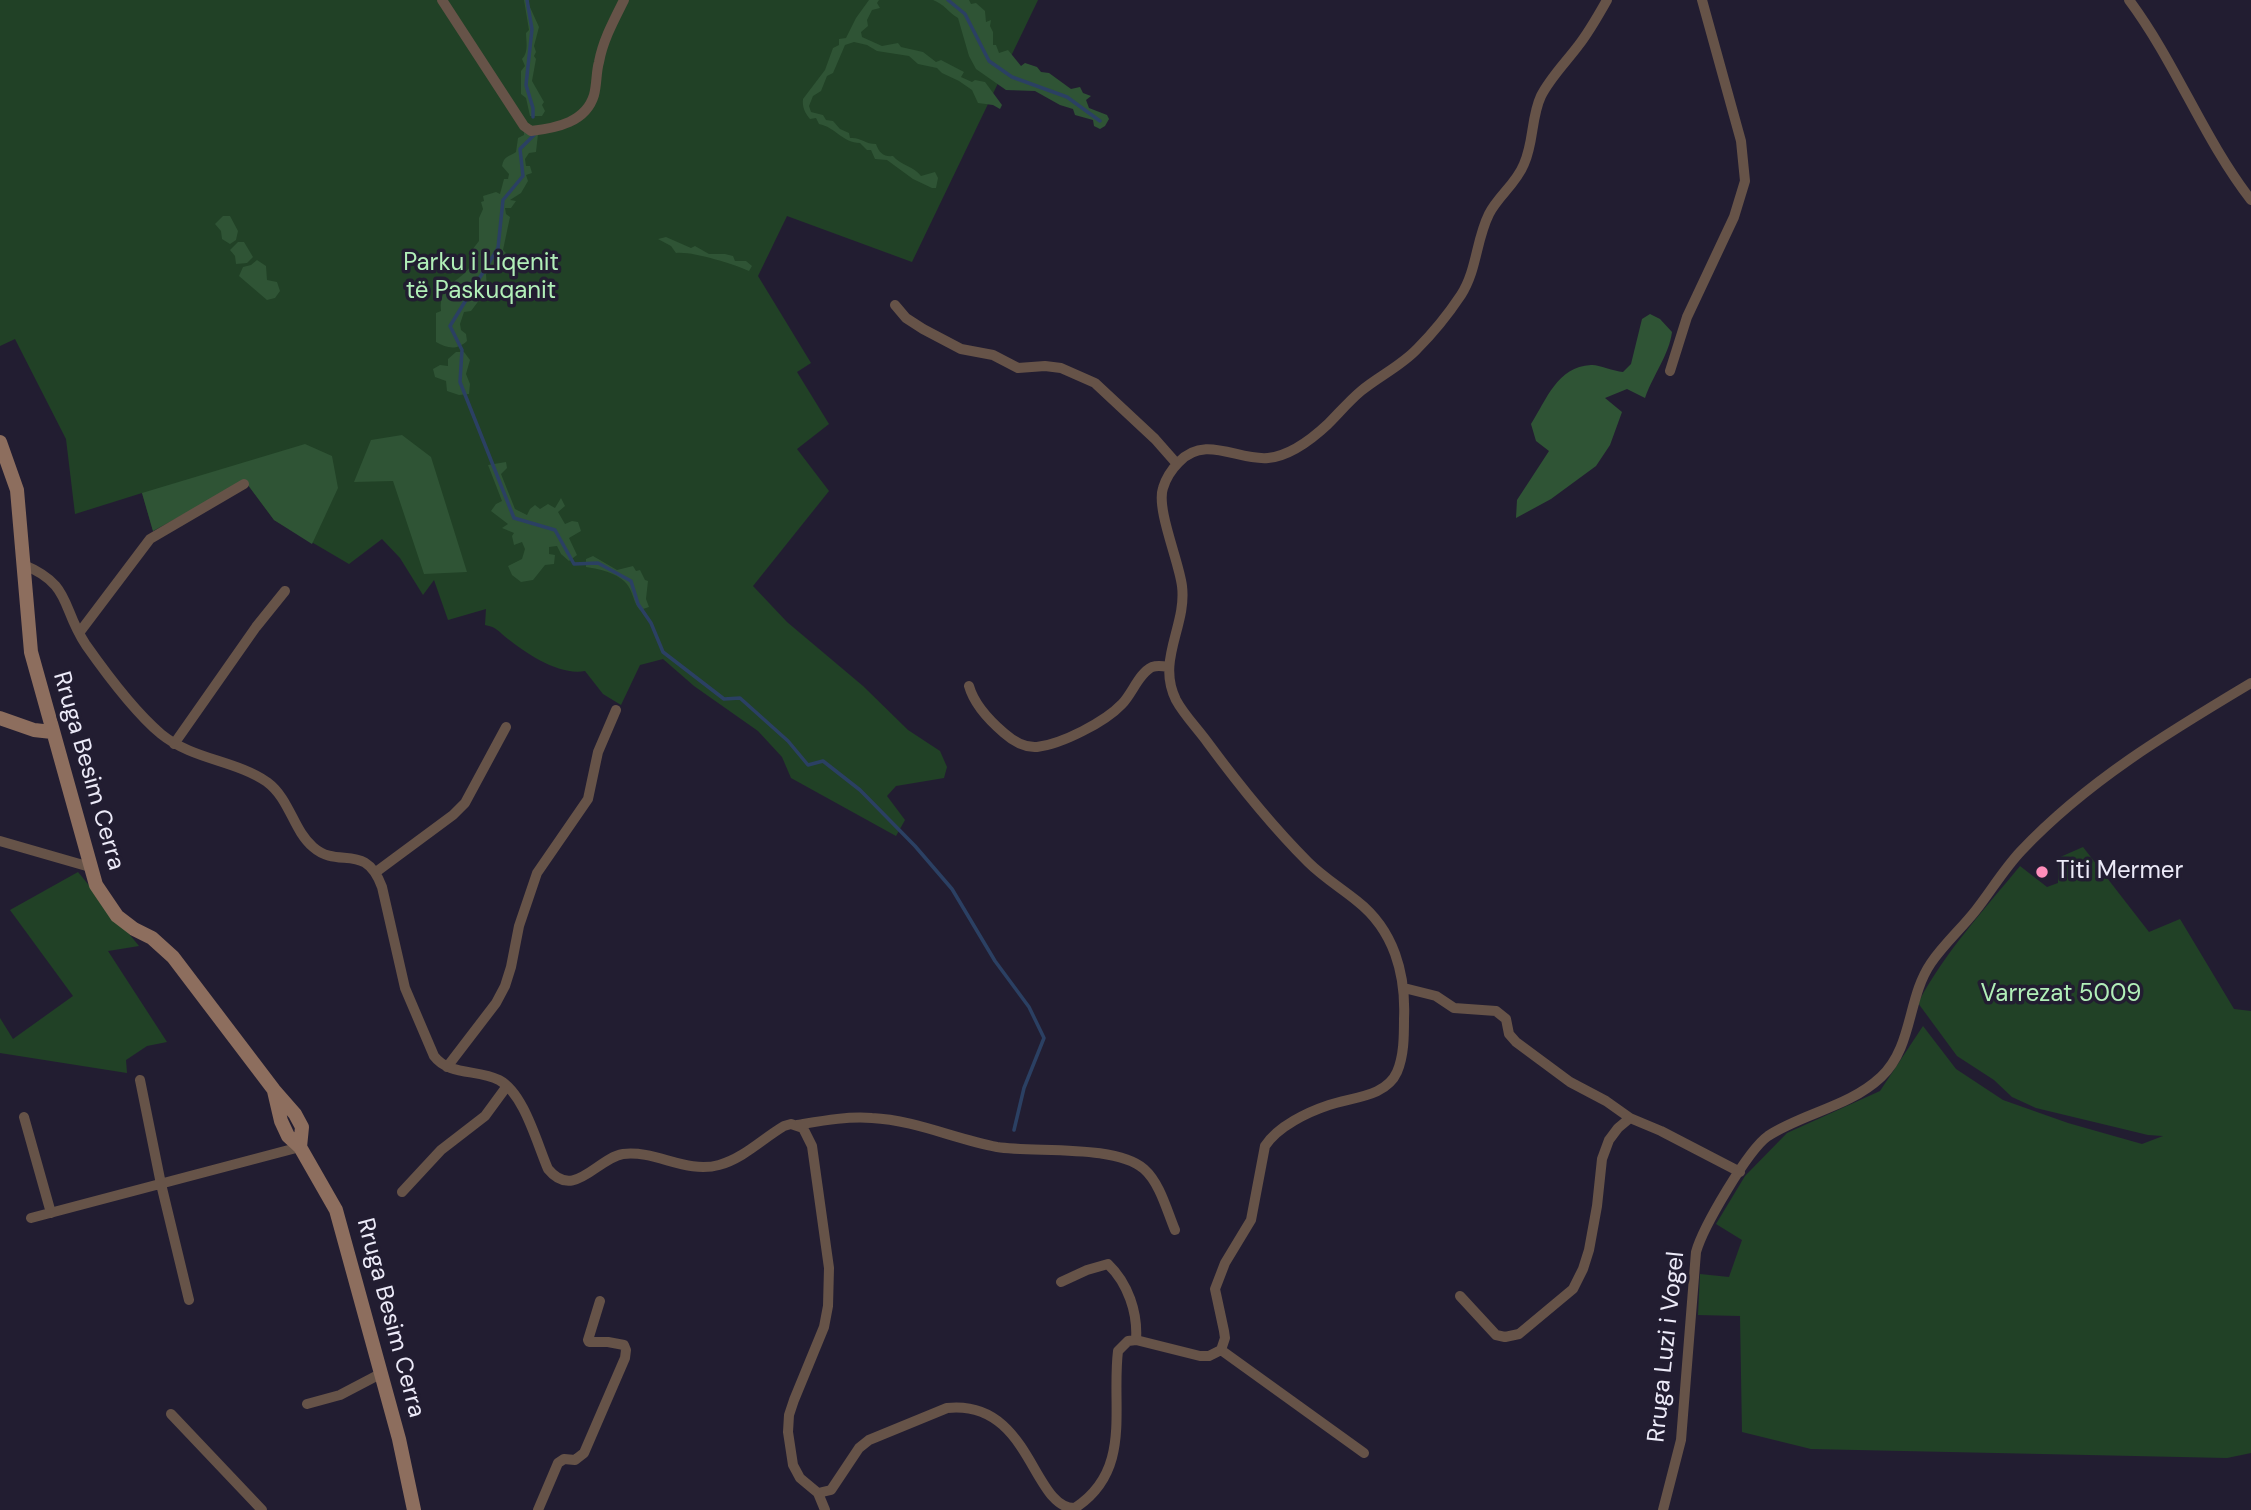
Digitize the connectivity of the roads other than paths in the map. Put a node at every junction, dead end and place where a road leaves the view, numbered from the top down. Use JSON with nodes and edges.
{"nodes":[{"id":1,"x":442,"y":0,"type":"edge"},
{"id":2,"x":624,"y":0,"type":"edge"},
{"id":3,"x":1607,"y":0,"type":"edge"},
{"id":4,"x":1702,"y":0,"type":"edge"},
{"id":5,"x":2129,"y":0,"type":"edge"},
{"id":6,"x":2251,"y":200,"type":"edge"},
{"id":7,"x":895,"y":305,"type":"dead end"},
{"id":8,"x":1670,"y":371,"type":"dead end"},
{"id":9,"x":0,"y":442,"type":"edge"},
{"id":10,"x":1177,"y":464,"type":"junction"},
{"id":11,"x":244,"y":484,"type":"dead end"},
{"id":12,"x":23,"y":565,"type":"junction"},
{"id":13,"x":285,"y":591,"type":"dead end"},
{"id":14,"x":79,"y":633,"type":"junction"},
{"id":15,"x":1168,"y":667,"type":"junction"},
{"id":16,"x":2251,"y":683,"type":"edge"},
{"id":17,"x":970,"y":686,"type":"dead end"},
{"id":18,"x":616,"y":710,"type":"dead end"},
{"id":19,"x":0,"y":718,"type":"edge"},
{"id":20,"x":506,"y":727,"type":"dead end"},
{"id":21,"x":52,"y":732,"type":"junction"},
{"id":22,"x":174,"y":744,"type":"junction"},
{"id":23,"x":0,"y":841,"type":"edge"},
{"id":24,"x":90,"y":867,"type":"junction"},
{"id":25,"x":376,"y":872,"type":"junction"},
{"id":26,"x":1404,"y":988,"type":"junction"},
{"id":27,"x":447,"y":1067,"type":"junction"},
{"id":28,"x":140,"y":1080,"type":"dead end"},
{"id":29,"x":507,"y":1086,"type":"junction"},
{"id":30,"x":24,"y":1117,"type":"dead end"},
{"id":31,"x":1630,"y":1118,"type":"junction"},
{"id":32,"x":796,"y":1125,"type":"junction"},
{"id":33,"x":300,"y":1147,"type":"junction"},
{"id":34,"x":1740,"y":1172,"type":"junction"},
{"id":35,"x":161,"y":1184,"type":"junction"},
{"id":36,"x":402,"y":1192,"type":"dead end"},
{"id":37,"x":51,"y":1213,"type":"junction"},
{"id":38,"x":31,"y":1218,"type":"dead end"},
{"id":39,"x":1175,"y":1230,"type":"dead end"},
{"id":40,"x":1060,"y":1282,"type":"dead end"},
{"id":41,"x":1460,"y":1296,"type":"dead end"},
{"id":42,"x":189,"y":1300,"type":"dead end"},
{"id":43,"x":600,"y":1301,"type":"dead end"},
{"id":44,"x":1136,"y":1340,"type":"junction"},
{"id":45,"x":1221,"y":1350,"type":"junction"},
{"id":46,"x":382,"y":1373,"type":"junction"},
{"id":47,"x":307,"y":1404,"type":"dead end"},
{"id":48,"x":171,"y":1414,"type":"dead end"},
{"id":49,"x":1364,"y":1453,"type":"dead end"},
{"id":50,"x":818,"y":1493,"type":"junction"},
{"id":51,"x":262,"y":1510,"type":"edge"},
{"id":52,"x":414,"y":1510,"type":"edge"},
{"id":53,"x":538,"y":1510,"type":"edge"},
{"id":54,"x":825,"y":1510,"type":"edge"},
{"id":55,"x":1663,"y":1510,"type":"edge"}],
"edges":[{"from":1,"to":2,"type":"street"},
{"from":3,"to":10,"type":"street"},
{"from":4,"to":8,"type":"street"},
{"from":5,"to":6,"type":"street"},
{"from":7,"to":10,"type":"street"},
{"from":9,"to":12,"type":"street","name":"Rruga Besim Cerra"},
{"from":10,"to":15,"type":"street"},
{"from":11,"to":14,"type":"street"},
{"from":12,"to":14,"type":"street"},
{"from":12,"to":21,"type":"street","name":"Rruga Besim Cerra"},
{"from":13,"to":22,"type":"street"},
{"from":14,"to":22,"type":"street"},
{"from":15,"to":17,"type":"street"},
{"from":15,"to":26,"type":"street"},
{"from":16,"to":34,"type":"street","name":"Rruga Luzi i Vogel"},
{"from":18,"to":27,"type":"street"},
{"from":19,"to":21,"type":"street"},
{"from":20,"to":25,"type":"street"},
{"from":21,"to":24,"type":"street","name":"Rruga Besim Cerra"},
{"from":22,"to":25,"type":"street"},
{"from":23,"to":24,"type":"street"},
{"from":24,"to":33,"type":"street","name":"Rruga Besim Cerra"},
{"from":25,"to":27,"type":"street"},
{"from":26,"to":31,"type":"street"},
{"from":26,"to":45,"type":"street"},
{"from":27,"to":29,"type":"street"},
{"from":28,"to":35,"type":"street"},
{"from":29,"to":32,"type":"street"},
{"from":29,"to":36,"type":"street"},
{"from":30,"to":37,"type":"street"},
{"from":31,"to":34,"type":"street"},
{"from":31,"to":41,"type":"street"},
{"from":32,"to":39,"type":"street"},
{"from":32,"to":50,"type":"street"},
{"from":33,"to":35,"type":"street"},
{"from":33,"to":46,"type":"street","name":"Rruga Besim Cerra"},
{"from":34,"to":55,"type":"street","name":"Rruga Luzi i Vogel"},
{"from":35,"to":37,"type":"street"},
{"from":35,"to":42,"type":"street"},
{"from":37,"to":38,"type":"street"},
{"from":40,"to":44,"type":"street"},
{"from":43,"to":53,"type":"street"},
{"from":44,"to":45,"type":"street"},
{"from":44,"to":50,"type":"street"},
{"from":45,"to":49,"type":"street"},
{"from":46,"to":47,"type":"street"},
{"from":46,"to":52,"type":"street","name":"Rruga Besim Cerra"},
{"from":48,"to":51,"type":"street"},
{"from":50,"to":54,"type":"street"}]}
